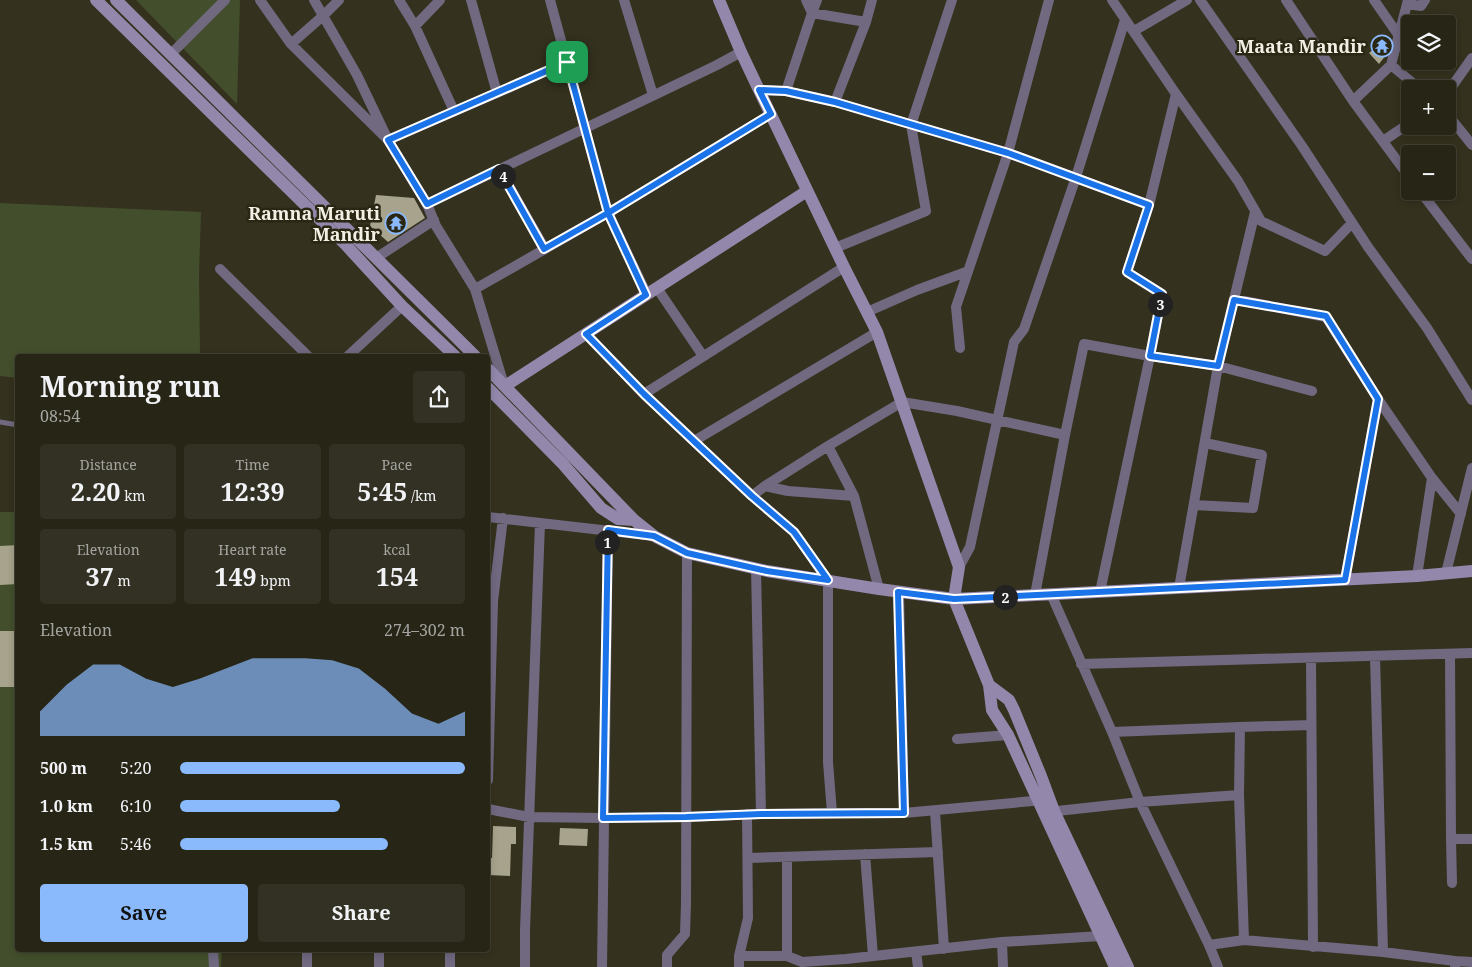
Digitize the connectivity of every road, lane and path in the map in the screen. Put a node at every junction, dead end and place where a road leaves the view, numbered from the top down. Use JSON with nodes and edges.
{"nodes":[{"id":1,"x":96,"y":0,"type":"edge"},
{"id":2,"x":116,"y":0,"type":"edge"},
{"id":3,"x":225,"y":0,"type":"edge"},
{"id":4,"x":260,"y":0,"type":"edge"},
{"id":5,"x":314,"y":0,"type":"edge"},
{"id":6,"x":339,"y":0,"type":"edge"},
{"id":7,"x":399,"y":0,"type":"edge"},
{"id":8,"x":440,"y":0,"type":"edge"},
{"id":9,"x":471,"y":0,"type":"edge"},
{"id":10,"x":550,"y":0,"type":"edge"},
{"id":11,"x":624,"y":0,"type":"edge"},
{"id":12,"x":719,"y":0,"type":"edge"},
{"id":13,"x":806,"y":0,"type":"edge"},
{"id":14,"x":817,"y":0,"type":"edge"},
{"id":15,"x":872,"y":0,"type":"edge"},
{"id":16,"x":952,"y":0,"type":"edge"},
{"id":17,"x":1049,"y":0,"type":"edge"},
{"id":18,"x":1112,"y":0,"type":"edge"},
{"id":19,"x":1187,"y":0,"type":"edge"},
{"id":20,"x":1200,"y":0,"type":"edge"},
{"id":21,"x":1286,"y":0,"type":"edge"},
{"id":22,"x":1374,"y":0,"type":"edge"},
{"id":23,"x":1425,"y":0,"type":"edge"},
{"id":24,"x":1408,"y":2,"type":"edge"},
{"id":25,"x":812,"y":13,"type":"junction"},
{"id":26,"x":324,"y":16,"type":"junction"},
{"id":27,"x":1125,"y":20,"type":"junction"},
{"id":28,"x":866,"y":22,"type":"junction"},
{"id":29,"x":415,"y":26,"type":"junction"},
{"id":30,"x":1134,"y":31,"type":"junction"},
{"id":31,"x":1399,"y":36,"type":"junction"},
{"id":32,"x":291,"y":44,"type":"junction"},
{"id":33,"x":741,"y":52,"type":"junction"},
{"id":34,"x":171,"y":54,"type":"junction"},
{"id":35,"x":1472,"y":58,"type":"edge"},
{"id":36,"x":567,"y":62,"type":"junction"},
{"id":37,"x":1391,"y":65,"type":"junction"},
{"id":38,"x":1409,"y":80,"type":"edge"},
{"id":39,"x":1456,"y":81,"type":"edge"},
{"id":40,"x":759,"y":90,"type":"junction"},
{"id":41,"x":786,"y":91,"type":"junction"},
{"id":42,"x":496,"y":93,"type":"junction"},
{"id":43,"x":1176,"y":94,"type":"junction"},
{"id":44,"x":653,"y":95,"type":"junction"},
{"id":45,"x":1353,"y":101,"type":"junction"},
{"id":46,"x":835,"y":102,"type":"junction"},
{"id":47,"x":454,"y":111,"type":"junction"},
{"id":48,"x":771,"y":114,"type":"junction"},
{"id":49,"x":1456,"y":124,"type":"edge"},
{"id":50,"x":911,"y":125,"type":"junction"},
{"id":51,"x":586,"y":128,"type":"junction"},
{"id":52,"x":1401,"y":129,"type":"edge"},
{"id":53,"x":388,"y":140,"type":"junction"},
{"id":54,"x":1383,"y":141,"type":"junction"},
{"id":55,"x":1472,"y":145,"type":"edge"},
{"id":56,"x":1008,"y":153,"type":"junction"},
{"id":57,"x":1401,"y":166,"type":"edge"},
{"id":58,"x":499,"y":169,"type":"junction"},
{"id":59,"x":1076,"y":177,"type":"junction"},
{"id":60,"x":808,"y":191,"type":"junction"},
{"id":61,"x":1427,"y":200,"type":"edge"},
{"id":62,"x":427,"y":204,"type":"junction"},
{"id":63,"x":1149,"y":205,"type":"junction"},
{"id":64,"x":1255,"y":212,"type":"junction"},
{"id":65,"x":608,"y":213,"type":"junction"},
{"id":66,"x":434,"y":220,"type":"junction"},
{"id":67,"x":1352,"y":223,"type":"junction"},
{"id":68,"x":836,"y":248,"type":"junction"},
{"id":69,"x":544,"y":249,"type":"junction"},
{"id":70,"x":376,"y":258,"type":"junction"},
{"id":71,"x":1472,"y":259,"type":"edge"},
{"id":72,"x":844,"y":267,"type":"junction"},
{"id":73,"x":220,"y":269,"type":"dead end"},
{"id":74,"x":966,"y":272,"type":"junction"},
{"id":75,"x":475,"y":289,"type":"junction"},
{"id":76,"x":652,"y":291,"type":"junction"},
{"id":77,"x":1234,"y":300,"type":"junction"},
{"id":78,"x":402,"y":306,"type":"junction"},
{"id":79,"x":867,"y":312,"type":"junction"},
{"id":80,"x":877,"y":332,"type":"junction"},
{"id":81,"x":586,"y":334,"type":"junction"},
{"id":82,"x":960,"y":348,"type":"dead end"},
{"id":83,"x":306,"y":354,"type":"edge"},
{"id":84,"x":350,"y":354,"type":"edge"},
{"id":85,"x":453,"y":354,"type":"edge"},
{"id":86,"x":473,"y":354,"type":"edge"},
{"id":87,"x":703,"y":356,"type":"junction"},
{"id":88,"x":1150,"y":356,"type":"junction"},
{"id":89,"x":1218,"y":366,"type":"junction"},
{"id":90,"x":490,"y":371,"type":"edge"},
{"id":91,"x":505,"y":386,"type":"junction"},
{"id":92,"x":490,"y":390,"type":"edge"},
{"id":93,"x":1312,"y":391,"type":"dead end"},
{"id":94,"x":644,"y":394,"type":"junction"},
{"id":95,"x":1378,"y":399,"type":"junction"},
{"id":96,"x":1472,"y":400,"type":"edge"},
{"id":97,"x":902,"y":402,"type":"junction"},
{"id":98,"x":997,"y":420,"type":"junction"},
{"id":99,"x":0,"y":422,"type":"edge"},
{"id":100,"x":15,"y":424,"type":"edge"},
{"id":101,"x":1065,"y":435,"type":"junction"},
{"id":102,"x":694,"y":441,"type":"junction"},
{"id":103,"x":1205,"y":443,"type":"junction"},
{"id":104,"x":828,"y":446,"type":"junction"},
{"id":105,"x":1472,"y":468,"type":"edge"},
{"id":106,"x":1432,"y":478,"type":"junction"},
{"id":107,"x":765,"y":486,"type":"junction"},
{"id":108,"x":752,"y":496,"type":"junction"},
{"id":109,"x":854,"y":496,"type":"junction"},
{"id":110,"x":1194,"y":505,"type":"junction"},
{"id":111,"x":1462,"y":514,"type":"junction"},
{"id":112,"x":490,"y":517,"type":"edge"},
{"id":113,"x":503,"y":518,"type":"junction"},
{"id":114,"x":634,"y":520,"type":"junction"},
{"id":115,"x":540,"y":523,"type":"junction"},
{"id":116,"x":608,"y":530,"type":"junction"},
{"id":117,"x":654,"y":536,"type":"junction"},
{"id":118,"x":687,"y":553,"type":"junction"},
{"id":119,"x":959,"y":567,"type":"junction"},
{"id":120,"x":756,"y":568,"type":"junction"},
{"id":121,"x":1472,"y":571,"type":"edge"},
{"id":122,"x":1446,"y":573,"type":"junction"},
{"id":123,"x":1417,"y":576,"type":"junction"},
{"id":124,"x":828,"y":580,"type":"junction"},
{"id":125,"x":1345,"y":580,"type":"junction"},
{"id":126,"x":1179,"y":588,"type":"junction"},
{"id":127,"x":879,"y":589,"type":"junction"},
{"id":128,"x":898,"y":592,"type":"junction"},
{"id":129,"x":1100,"y":592,"type":"junction"},
{"id":130,"x":1051,"y":594,"type":"junction"},
{"id":131,"x":1035,"y":595,"type":"junction"},
{"id":132,"x":954,"y":599,"type":"junction"},
{"id":133,"x":490,"y":600,"type":"edge"},
{"id":134,"x":1472,"y":653,"type":"edge"},
{"id":135,"x":1450,"y":654,"type":"junction"},
{"id":136,"x":1376,"y":656,"type":"junction"},
{"id":137,"x":1310,"y":658,"type":"junction"},
{"id":138,"x":1082,"y":664,"type":"junction"},
{"id":139,"x":989,"y":685,"type":"junction"},
{"id":140,"x":1311,"y":725,"type":"junction"},
{"id":141,"x":1240,"y":727,"type":"junction"},
{"id":142,"x":1023,"y":730,"type":"junction"},
{"id":143,"x":1112,"y":732,"type":"junction"},
{"id":144,"x":1008,"y":735,"type":"junction"},
{"id":145,"x":958,"y":739,"type":"dead end"},
{"id":146,"x":1239,"y":795,"type":"junction"},
{"id":147,"x":1140,"y":802,"type":"junction"},
{"id":148,"x":1046,"y":806,"type":"junction"},
{"id":149,"x":490,"y":809,"type":"edge"},
{"id":150,"x":935,"y":811,"type":"junction"},
{"id":151,"x":832,"y":813,"type":"junction"},
{"id":152,"x":904,"y":813,"type":"junction"},
{"id":153,"x":747,"y":814,"type":"junction"},
{"id":154,"x":761,"y":814,"type":"junction"},
{"id":155,"x":529,"y":817,"type":"junction"},
{"id":156,"x":686,"y":817,"type":"junction"},
{"id":157,"x":603,"y":818,"type":"junction"},
{"id":158,"x":1451,"y":839,"type":"junction"},
{"id":159,"x":1472,"y":839,"type":"edge"},
{"id":160,"x":938,"y":852,"type":"junction"},
{"id":161,"x":865,"y":854,"type":"junction"},
{"id":162,"x":787,"y":857,"type":"junction"},
{"id":163,"x":748,"y":858,"type":"junction"},
{"id":164,"x":1452,"y":883,"type":"dead end"},
{"id":165,"x":1101,"y":936,"type":"junction"},
{"id":166,"x":1244,"y":940,"type":"junction"},
{"id":167,"x":1002,"y":942,"type":"junction"},
{"id":168,"x":1209,"y":945,"type":"junction"},
{"id":169,"x":1313,"y":947,"type":"junction"},
{"id":170,"x":944,"y":949,"type":"junction"},
{"id":171,"x":213,"y":952,"type":"edge"},
{"id":172,"x":307,"y":952,"type":"edge"},
{"id":173,"x":379,"y":952,"type":"edge"},
{"id":174,"x":450,"y":952,"type":"edge"},
{"id":175,"x":916,"y":952,"type":"junction"},
{"id":176,"x":1383,"y":952,"type":"junction"},
{"id":177,"x":787,"y":956,"type":"junction"},
{"id":178,"x":873,"y":956,"type":"junction"},
{"id":179,"x":739,"y":962,"type":"edge"},
{"id":180,"x":1472,"y":962,"type":"edge"},
{"id":181,"x":846,"y":963,"type":"edge"},
{"id":182,"x":1455,"y":964,"type":"edge"},
{"id":183,"x":802,"y":965,"type":"edge"},
{"id":184,"x":214,"y":967,"type":"edge"},
{"id":185,"x":307,"y":967,"type":"edge"},
{"id":186,"x":379,"y":967,"type":"edge"},
{"id":187,"x":450,"y":967,"type":"edge"},
{"id":188,"x":525,"y":967,"type":"edge"},
{"id":189,"x":602,"y":967,"type":"edge"},
{"id":190,"x":667,"y":967,"type":"edge"},
{"id":191,"x":918,"y":967,"type":"edge"},
{"id":192,"x":1003,"y":967,"type":"edge"},
{"id":193,"x":1115,"y":967,"type":"edge"},
{"id":194,"x":1128,"y":967,"type":"edge"},
{"id":195,"x":1218,"y":967,"type":"edge"}],
"edges":[{"from":1,"to":78,"type":"street"},
{"from":2,"to":34,"type":"street"},
{"from":3,"to":34,"type":"street"},
{"from":4,"to":32,"type":"street"},
{"from":5,"to":26,"type":"street"},
{"from":6,"to":26,"type":"street"},
{"from":7,"to":29,"type":"street"},
{"from":8,"to":29,"type":"street"},
{"from":9,"to":42,"type":"street"},
{"from":10,"to":36,"type":"street"},
{"from":11,"to":44,"type":"street"},
{"from":12,"to":33,"type":"street"},
{"from":13,"to":25,"type":"street"},
{"from":14,"to":25,"type":"street"},
{"from":15,"to":28,"type":"street"},
{"from":16,"to":50,"type":"street"},
{"from":17,"to":56,"type":"street"},
{"from":18,"to":27,"type":"street"},
{"from":19,"to":30,"type":"street"},
{"from":20,"to":67,"type":"street"},
{"from":21,"to":45,"type":"street"},
{"from":22,"to":31,"type":"street"},
{"from":23,"to":24,"type":"street"},
{"from":24,"to":31,"type":"street"},
{"from":25,"to":28,"type":"street"},
{"from":25,"to":41,"type":"street"},
{"from":26,"to":32,"type":"street"},
{"from":26,"to":53,"type":"street"},
{"from":27,"to":30,"type":"street"},
{"from":27,"to":59,"type":"street"},
{"from":28,"to":46,"type":"street"},
{"from":29,"to":47,"type":"street"},
{"from":30,"to":43,"type":"street"},
{"from":31,"to":37,"type":"street"},
{"from":32,"to":53,"type":"street"},
{"from":33,"to":40,"type":"street"},
{"from":33,"to":44,"type":"street"},
{"from":34,"to":70,"type":"street"},
{"from":35,"to":39,"type":"street"},
{"from":36,"to":42,"type":"street"},
{"from":36,"to":51,"type":"street"},
{"from":37,"to":38,"type":"street"},
{"from":37,"to":45,"type":"street"},
{"from":40,"to":41,"type":"street"},
{"from":40,"to":48,"type":"street"},
{"from":41,"to":46,"type":"street"},
{"from":42,"to":47,"type":"street"},
{"from":43,"to":63,"type":"street"},
{"from":43,"to":64,"type":"street"},
{"from":44,"to":51,"type":"street"},
{"from":45,"to":54,"type":"street"},
{"from":46,"to":50,"type":"street"},
{"from":47,"to":53,"type":"street"},
{"from":48,"to":60,"type":"street"},
{"from":48,"to":65,"type":"street"},
{"from":49,"to":55,"type":"street"},
{"from":50,"to":56,"type":"street"},
{"from":50,"to":68,"type":"street"},
{"from":51,"to":58,"type":"street"},
{"from":51,"to":65,"type":"street"},
{"from":52,"to":54,"type":"street"},
{"from":53,"to":62,"type":"street"},
{"from":54,"to":57,"type":"street"},
{"from":56,"to":59,"type":"street"},
{"from":56,"to":74,"type":"street"},
{"from":58,"to":62,"type":"street"},
{"from":58,"to":69,"type":"street"},
{"from":59,"to":63,"type":"street"},
{"from":59,"to":98,"type":"street"},
{"from":60,"to":68,"type":"street"},
{"from":60,"to":76,"type":"street"},
{"from":61,"to":71,"type":"street"},
{"from":62,"to":66,"type":"street"},
{"from":63,"to":88,"type":"street"},
{"from":64,"to":67,"type":"street"},
{"from":64,"to":77,"type":"street"},
{"from":65,"to":69,"type":"street"},
{"from":65,"to":76,"type":"street"},
{"from":66,"to":70,"type":"street"},
{"from":66,"to":75,"type":"street"},
{"from":67,"to":96,"type":"street"},
{"from":68,"to":72,"type":"street"},
{"from":69,"to":75,"type":"street"},
{"from":70,"to":86,"type":"street"},
{"from":72,"to":79,"type":"street"},
{"from":72,"to":87,"type":"street"},
{"from":73,"to":83,"type":"street"},
{"from":74,"to":79,"type":"street"},
{"from":74,"to":82,"type":"street"},
{"from":75,"to":91,"type":"street"},
{"from":76,"to":81,"type":"street"},
{"from":76,"to":87,"type":"street"},
{"from":77,"to":89,"type":"street"},
{"from":77,"to":95,"type":"street"},
{"from":78,"to":84,"type":"street"},
{"from":78,"to":85,"type":"street"},
{"from":79,"to":80,"type":"street"},
{"from":80,"to":97,"type":"street"},
{"from":80,"to":102,"type":"street"},
{"from":81,"to":91,"type":"street"},
{"from":81,"to":94,"type":"street"},
{"from":87,"to":94,"type":"street"},
{"from":88,"to":89,"type":"street"},
{"from":88,"to":101,"type":"street"},
{"from":88,"to":129,"type":"street"},
{"from":89,"to":93,"type":"street"},
{"from":89,"to":103,"type":"street"},
{"from":90,"to":91,"type":"street"},
{"from":91,"to":114,"type":"street"},
{"from":92,"to":114,"type":"street"},
{"from":94,"to":102,"type":"street"},
{"from":95,"to":106,"type":"street"},
{"from":95,"to":125,"type":"street"},
{"from":97,"to":98,"type":"street"},
{"from":97,"to":104,"type":"street"},
{"from":97,"to":119,"type":"street"},
{"from":98,"to":101,"type":"street"},
{"from":98,"to":119,"type":"street"},
{"from":99,"to":100,"type":"lane"},
{"from":101,"to":131,"type":"street"},
{"from":102,"to":108,"type":"street"},
{"from":103,"to":110,"type":"street"},
{"from":103,"to":110,"type":"street"},
{"from":104,"to":107,"type":"street"},
{"from":104,"to":109,"type":"street"},
{"from":105,"to":111,"type":"street"},
{"from":106,"to":111,"type":"street"},
{"from":106,"to":123,"type":"street"},
{"from":107,"to":108,"type":"street"},
{"from":107,"to":109,"type":"street"},
{"from":108,"to":124,"type":"street"},
{"from":109,"to":127,"type":"street"},
{"from":110,"to":126,"type":"street"},
{"from":111,"to":122,"type":"street"},
{"from":112,"to":113,"type":"street"},
{"from":113,"to":115,"type":"street"},
{"from":113,"to":133,"type":"street"},
{"from":114,"to":117,"type":"street"},
{"from":115,"to":116,"type":"street"},
{"from":115,"to":155,"type":"street"},
{"from":116,"to":117,"type":"street"},
{"from":116,"to":157,"type":"street"},
{"from":117,"to":118,"type":"street"},
{"from":118,"to":120,"type":"street"},
{"from":118,"to":156,"type":"street"},
{"from":119,"to":132,"type":"street"},
{"from":120,"to":124,"type":"street"},
{"from":120,"to":154,"type":"street"},
{"from":121,"to":122,"type":"street"},
{"from":122,"to":123,"type":"street"},
{"from":123,"to":125,"type":"street"},
{"from":124,"to":127,"type":"street"},
{"from":124,"to":151,"type":"street"},
{"from":125,"to":126,"type":"street"},
{"from":126,"to":129,"type":"street"},
{"from":127,"to":128,"type":"street"},
{"from":128,"to":132,"type":"street"},
{"from":128,"to":152,"type":"street"},
{"from":129,"to":130,"type":"street"},
{"from":130,"to":131,"type":"street"},
{"from":130,"to":138,"type":"street"},
{"from":131,"to":132,"type":"street"},
{"from":132,"to":139,"type":"street"},
{"from":134,"to":135,"type":"street"},
{"from":135,"to":136,"type":"street"},
{"from":135,"to":158,"type":"street"},
{"from":136,"to":137,"type":"street"},
{"from":136,"to":176,"type":"street"},
{"from":137,"to":138,"type":"street"},
{"from":137,"to":140,"type":"street"},
{"from":138,"to":143,"type":"street"},
{"from":139,"to":142,"type":"street"},
{"from":139,"to":144,"type":"street"},
{"from":140,"to":141,"type":"street"},
{"from":140,"to":169,"type":"street"},
{"from":141,"to":143,"type":"street"},
{"from":141,"to":146,"type":"street"},
{"from":142,"to":144,"type":"street"},
{"from":142,"to":148,"type":"street"},
{"from":143,"to":147,"type":"street"},
{"from":144,"to":145,"type":"street"},
{"from":144,"to":148,"type":"street"},
{"from":146,"to":147,"type":"street"},
{"from":146,"to":166,"type":"street"},
{"from":147,"to":148,"type":"street"},
{"from":147,"to":168,"type":"street"},
{"from":148,"to":150,"type":"street"},
{"from":148,"to":165,"type":"street"},
{"from":148,"to":194,"type":"street"},
{"from":149,"to":155,"type":"street"},
{"from":150,"to":152,"type":"street"},
{"from":150,"to":160,"type":"street"},
{"from":151,"to":152,"type":"street"},
{"from":151,"to":154,"type":"street"},
{"from":153,"to":154,"type":"street"},
{"from":153,"to":156,"type":"street"},
{"from":153,"to":163,"type":"street"},
{"from":155,"to":157,"type":"street"},
{"from":155,"to":188,"type":"street"},
{"from":156,"to":157,"type":"street"},
{"from":156,"to":190,"type":"street"},
{"from":157,"to":189,"type":"street"},
{"from":158,"to":159,"type":"street"},
{"from":158,"to":164,"type":"street"},
{"from":160,"to":161,"type":"street"},
{"from":160,"to":170,"type":"street"},
{"from":161,"to":162,"type":"street"},
{"from":161,"to":178,"type":"street"},
{"from":162,"to":163,"type":"street"},
{"from":162,"to":177,"type":"street"},
{"from":163,"to":179,"type":"street"},
{"from":165,"to":167,"type":"street"},
{"from":165,"to":193,"type":"street"},
{"from":166,"to":168,"type":"street"},
{"from":166,"to":169,"type":"street"},
{"from":167,"to":170,"type":"street"},
{"from":167,"to":192,"type":"street"},
{"from":168,"to":195,"type":"street"},
{"from":169,"to":176,"type":"street"},
{"from":170,"to":175,"type":"street"},
{"from":171,"to":184,"type":"street"},
{"from":172,"to":185,"type":"street"},
{"from":173,"to":186,"type":"street"},
{"from":174,"to":187,"type":"street"},
{"from":175,"to":178,"type":"street"},
{"from":175,"to":191,"type":"street"},
{"from":176,"to":182,"type":"street"},
{"from":177,"to":179,"type":"street"},
{"from":177,"to":183,"type":"street"},
{"from":178,"to":181,"type":"street"},
{"from":180,"to":182,"type":"street"},
{"from":181,"to":183,"type":"street"}]}
